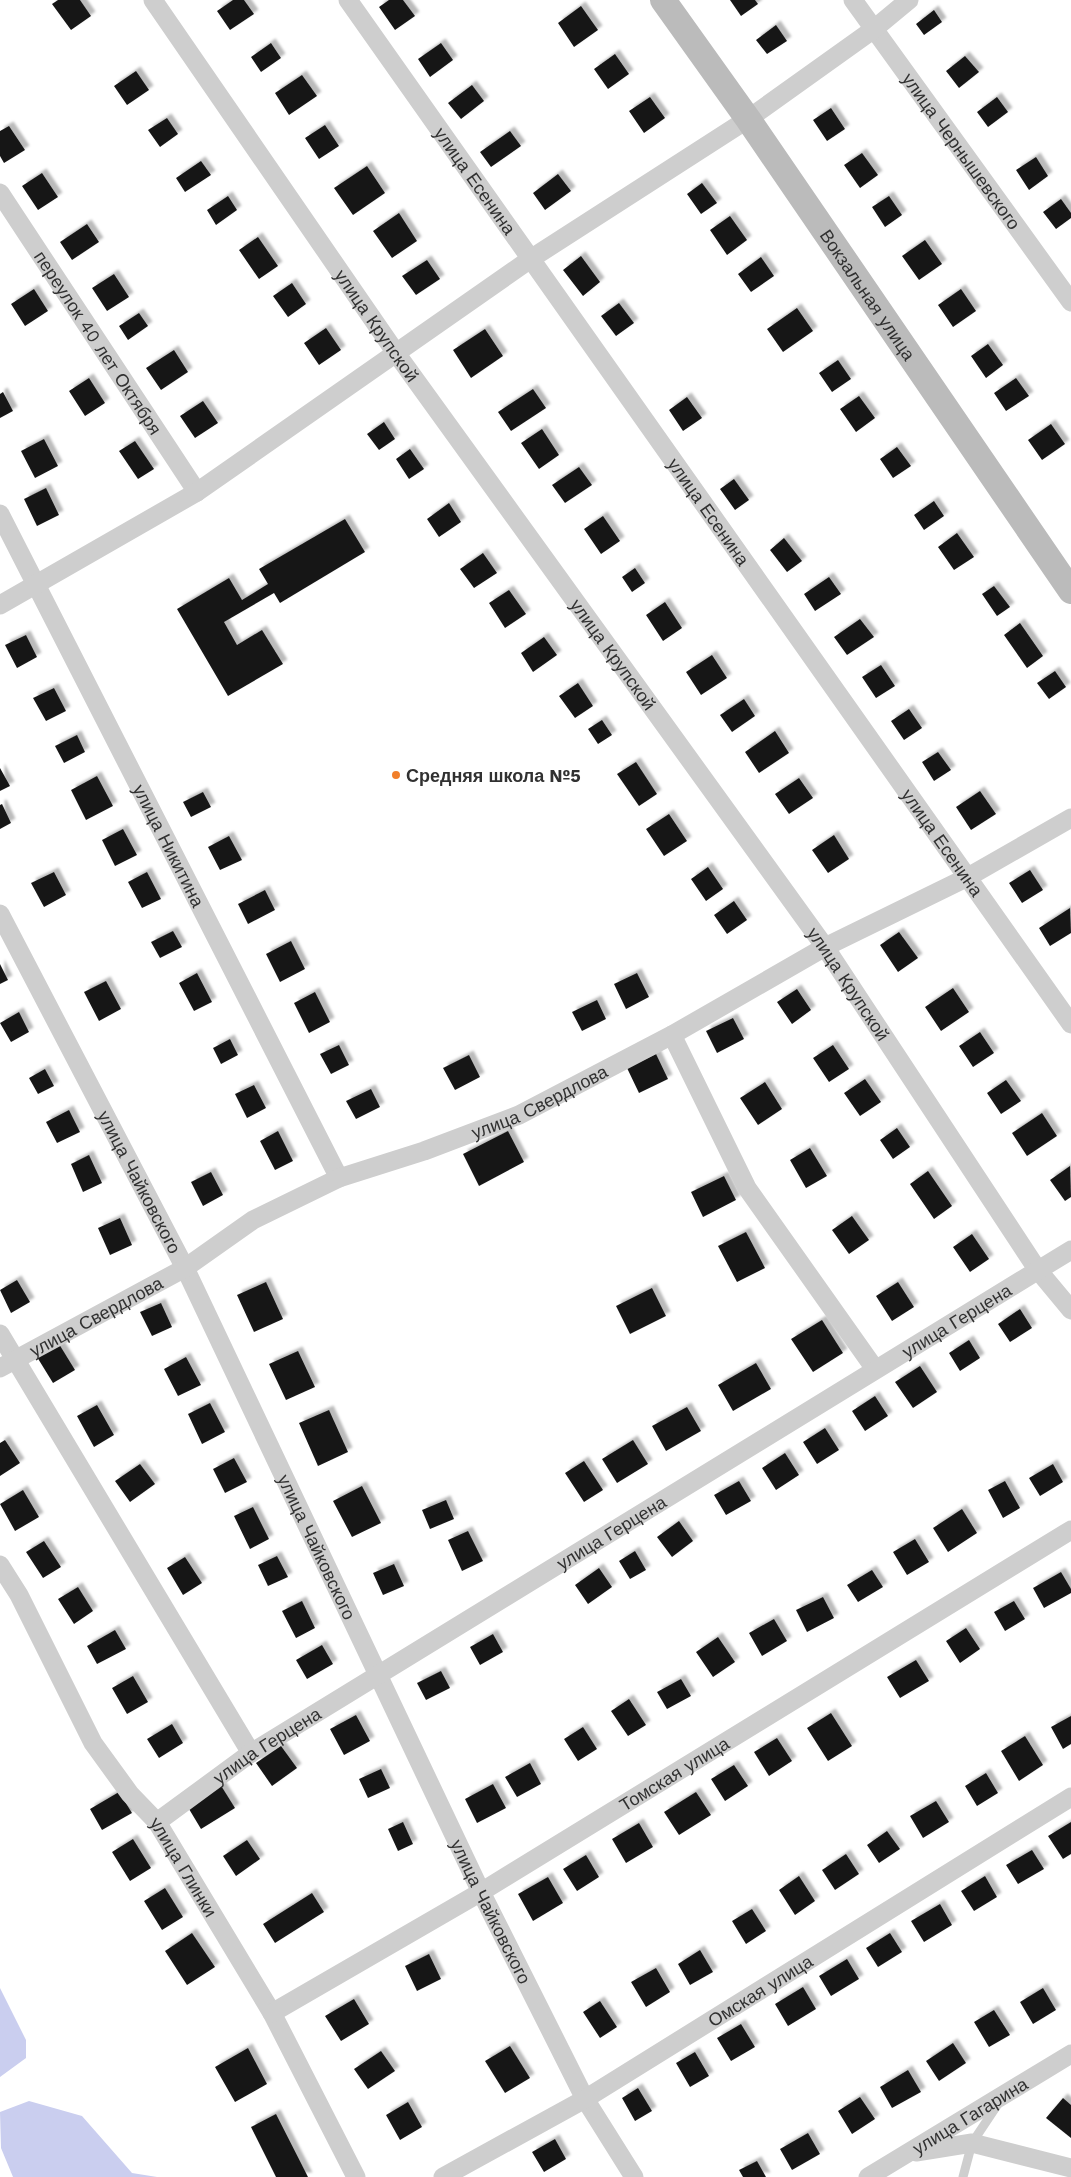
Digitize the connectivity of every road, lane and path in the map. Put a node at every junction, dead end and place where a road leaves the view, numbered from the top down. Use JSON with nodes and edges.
{"nodes":[{"id":1,"x":348,"y":0,"type":"edge"},
{"id":2,"x":663,"y":0,"type":"edge"},
{"id":3,"x":853,"y":0,"type":"edge"},
{"id":4,"x":909,"y":0,"type":"edge"},
{"id":5,"x":162,"y":3,"type":"edge"},
{"id":6,"x":874,"y":29,"type":"junction"},
{"id":7,"x":748,"y":119,"type":"junction"},
{"id":8,"x":0,"y":193,"type":"edge"},
{"id":9,"x":532,"y":258,"type":"junction"},
{"id":10,"x":1071,"y":302,"type":"edge"},
{"id":11,"x":396,"y":353,"type":"junction"},
{"id":12,"x":197,"y":492,"type":"junction"},
{"id":13,"x":0,"y":514,"type":"edge"},
{"id":14,"x":37,"y":584,"type":"junction"},
{"id":15,"x":1071,"y":591,"type":"edge"},
{"id":16,"x":0,"y":605,"type":"edge"},
{"id":17,"x":1071,"y":818,"type":"edge"},
{"id":18,"x":968,"y":877,"type":"junction"},
{"id":19,"x":0,"y":914,"type":"edge"},
{"id":20,"x":825,"y":947,"type":"junction"},
{"id":21,"x":1071,"y":1024,"type":"edge"},
{"id":22,"x":672,"y":1035,"type":"junction"},
{"id":23,"x":339,"y":1178,"type":"junction"},
{"id":24,"x":1071,"y":1250,"type":"edge"},
{"id":25,"x":185,"y":1268,"type":"junction"},
{"id":26,"x":1037,"y":1269,"type":"junction"},
{"id":27,"x":1071,"y":1310,"type":"edge"},
{"id":28,"x":0,"y":1334,"type":"edge"},
{"id":29,"x":17,"y":1360,"type":"junction"},
{"id":30,"x":0,"y":1368,"type":"edge"},
{"id":31,"x":875,"y":1369,"type":"junction"},
{"id":32,"x":1071,"y":1530,"type":"edge"},
{"id":33,"x":0,"y":1564,"type":"edge"},
{"id":34,"x":379,"y":1676,"type":"junction"},
{"id":35,"x":251,"y":1753,"type":"junction"},
{"id":36,"x":1071,"y":1797,"type":"edge"},
{"id":37,"x":157,"y":1822,"type":"junction"},
{"id":38,"x":481,"y":1892,"type":"junction"},
{"id":39,"x":272,"y":2012,"type":"junction"},
{"id":40,"x":1071,"y":2054,"type":"edge"},
{"id":41,"x":1005,"y":2093,"type":"junction"},
{"id":42,"x":585,"y":2099,"type":"junction"},
{"id":43,"x":972,"y":2143,"type":"junction"},
{"id":44,"x":907,"y":2153,"type":"junction"},
{"id":45,"x":1071,"y":2168,"type":"edge"},
{"id":46,"x":356,"y":2177,"type":"edge"},
{"id":47,"x":443,"y":2177,"type":"edge"},
{"id":48,"x":634,"y":2177,"type":"edge"},
{"id":49,"x":868,"y":2177,"type":"edge"},
{"id":50,"x":963,"y":2177,"type":"edge"}],
"edges":[{"from":1,"to":9,"type":"street","name":"улица Есенина"},
{"from":2,"to":7,"type":"main road","name":"Вокзальная улица"},
{"from":3,"to":6,"type":"street","name":"улица Чернышевского"},
{"from":4,"to":6,"type":"street"},
{"from":5,"to":11,"type":"street","name":"улица Крупской"},
{"from":6,"to":7,"type":"street"},
{"from":6,"to":10,"type":"street","name":"улица Чернышевского"},
{"from":7,"to":9,"type":"street"},
{"from":7,"to":15,"type":"main road","name":"Вокзальная улица"},
{"from":8,"to":12,"type":"street","name":"переулок 40 лет Октября"},
{"from":9,"to":11,"type":"street"},
{"from":9,"to":18,"type":"street","name":"улица Есенина"},
{"from":11,"to":12,"type":"street"},
{"from":11,"to":20,"type":"street","name":"улица Крупской"},
{"from":12,"to":14,"type":"street"},
{"from":13,"to":14,"type":"street","name":"улица Никитина"},
{"from":14,"to":16,"type":"street"},
{"from":14,"to":23,"type":"street","name":"улица Никитина"},
{"from":17,"to":18,"type":"street","name":"улица Свердлова"},
{"from":18,"to":20,"type":"street","name":"улица Свердлова"},
{"from":18,"to":21,"type":"street","name":"улица Есенина"},
{"from":19,"to":25,"type":"street","name":"улица Чайковского"},
{"from":20,"to":22,"type":"street","name":"улица Свердлова"},
{"from":20,"to":26,"type":"street","name":"улица Крупской"},
{"from":22,"to":23,"type":"street","name":"улица Свердлова"},
{"from":22,"to":31,"type":"street"},
{"from":23,"to":25,"type":"street","name":"улица Свердлова"},
{"from":24,"to":26,"type":"street","name":"улица Герцена"},
{"from":25,"to":29,"type":"street","name":"улица Свердлова"},
{"from":25,"to":34,"type":"street","name":"улица Чайковского"},
{"from":26,"to":27,"type":"street","name":"улица Крупской"},
{"from":26,"to":31,"type":"street","name":"улица Герцена"},
{"from":28,"to":29,"type":"street"},
{"from":29,"to":30,"type":"street","name":"улица Свердлова"},
{"from":29,"to":35,"type":"street"},
{"from":31,"to":34,"type":"street","name":"улица Герцена"},
{"from":32,"to":38,"type":"street","name":"Томская улица"},
{"from":33,"to":37,"type":"street","name":"улица Глинки"},
{"from":34,"to":35,"type":"street","name":"улица Герцена"},
{"from":34,"to":38,"type":"street","name":"улица Чайковского"},
{"from":35,"to":37,"type":"street","name":"улица Герцена"},
{"from":36,"to":42,"type":"street","name":"Омская улица"},
{"from":37,"to":39,"type":"street","name":"улица Глинки"},
{"from":38,"to":39,"type":"street","name":"Томская улица"},
{"from":38,"to":42,"type":"street","name":"улица Чайковского"},
{"from":39,"to":46,"type":"street","name":"улица Глинки"},
{"from":40,"to":41,"type":"street","name":"улица Гагарина"},
{"from":41,"to":43,"type":"lane"},
{"from":41,"to":44,"type":"street","name":"улица Гагарина"},
{"from":42,"to":47,"type":"street","name":"Омская улица"},
{"from":42,"to":48,"type":"street","name":"улица Чайковского"},
{"from":43,"to":44,"type":"street"},
{"from":43,"to":45,"type":"street"},
{"from":43,"to":50,"type":"lane"},
{"from":44,"to":49,"type":"street","name":"улица Гагарина"}]}
